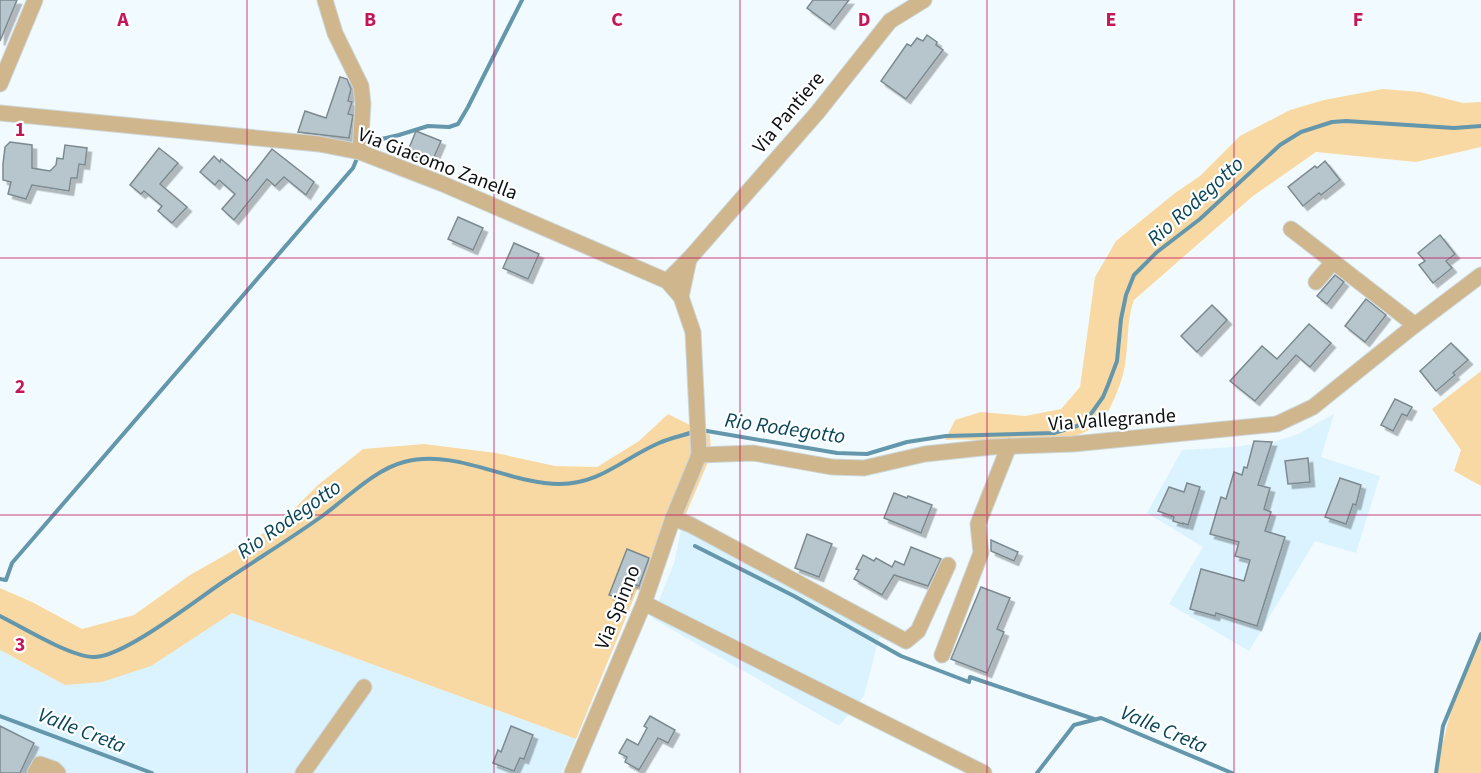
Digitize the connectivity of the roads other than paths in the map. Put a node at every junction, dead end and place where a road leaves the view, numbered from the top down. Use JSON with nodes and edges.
{"nodes":[{"id":1,"x":35,"y":0,"type":"edge"},
{"id":2,"x":325,"y":0,"type":"edge"},
{"id":3,"x":924,"y":0,"type":"edge"},
{"id":4,"x":0,"y":84,"type":"edge"},
{"id":5,"x":0,"y":113,"type":"edge"},
{"id":6,"x":360,"y":152,"type":"junction"},
{"id":7,"x":1291,"y":229,"type":"dead end"},
{"id":8,"x":689,"y":259,"type":"junction"},
{"id":9,"x":1334,"y":262,"type":"junction"},
{"id":10,"x":1481,"y":275,"type":"edge"},
{"id":11,"x":667,"y":281,"type":"junction"},
{"id":12,"x":1316,"y":282,"type":"dead end"},
{"id":13,"x":681,"y":297,"type":"junction"},
{"id":14,"x":1414,"y":325,"type":"junction"},
{"id":15,"x":1010,"y":446,"type":"junction"},
{"id":16,"x":699,"y":455,"type":"junction"},
{"id":17,"x":673,"y":518,"type":"junction"},
{"id":18,"x":948,"y":565,"type":"dead end"},
{"id":19,"x":644,"y":603,"type":"junction"},
{"id":20,"x":942,"y":655,"type":"dead end"},
{"id":21,"x":364,"y":687,"type":"dead end"},
{"id":22,"x":35,"y":773,"type":"edge"},
{"id":23,"x":58,"y":773,"type":"edge"},
{"id":24,"x":303,"y":773,"type":"edge"},
{"id":25,"x":572,"y":773,"type":"edge"},
{"id":26,"x":984,"y":773,"type":"edge"}],
"edges":[{"from":1,"to":4,"type":"street"},
{"from":2,"to":6,"type":"street"},
{"from":3,"to":8,"type":"street","name":"Via Pantiere"},
{"from":5,"to":6,"type":"street","name":"Via Giacomo Zanella"},
{"from":6,"to":11,"type":"street","name":"Via Giacomo Zanella"},
{"from":7,"to":9,"type":"street"},
{"from":8,"to":11,"type":"street","name":"Via Pantiere"},
{"from":8,"to":13,"type":"street","name":"Via Pantiere"},
{"from":9,"to":12,"type":"street"},
{"from":9,"to":14,"type":"street"},
{"from":10,"to":14,"type":"street","name":"Via Vallegrande"},
{"from":11,"to":13,"type":"street","name":"Via Giacomo Zanella"},
{"from":13,"to":16,"type":"street","name":"Via Giacomo Zanella"},
{"from":14,"to":15,"type":"street","name":"Via Vallegrande"},
{"from":15,"to":16,"type":"street","name":"Via Vallegrande"},
{"from":15,"to":20,"type":"street"},
{"from":16,"to":17,"type":"street","name":"Via Spinno"},
{"from":17,"to":18,"type":"street"},
{"from":17,"to":19,"type":"street","name":"Via Spinno"},
{"from":19,"to":25,"type":"street","name":"Via Spinno"},
{"from":19,"to":26,"type":"street"},
{"from":21,"to":24,"type":"street"},
{"from":22,"to":23,"type":"street"}]}
